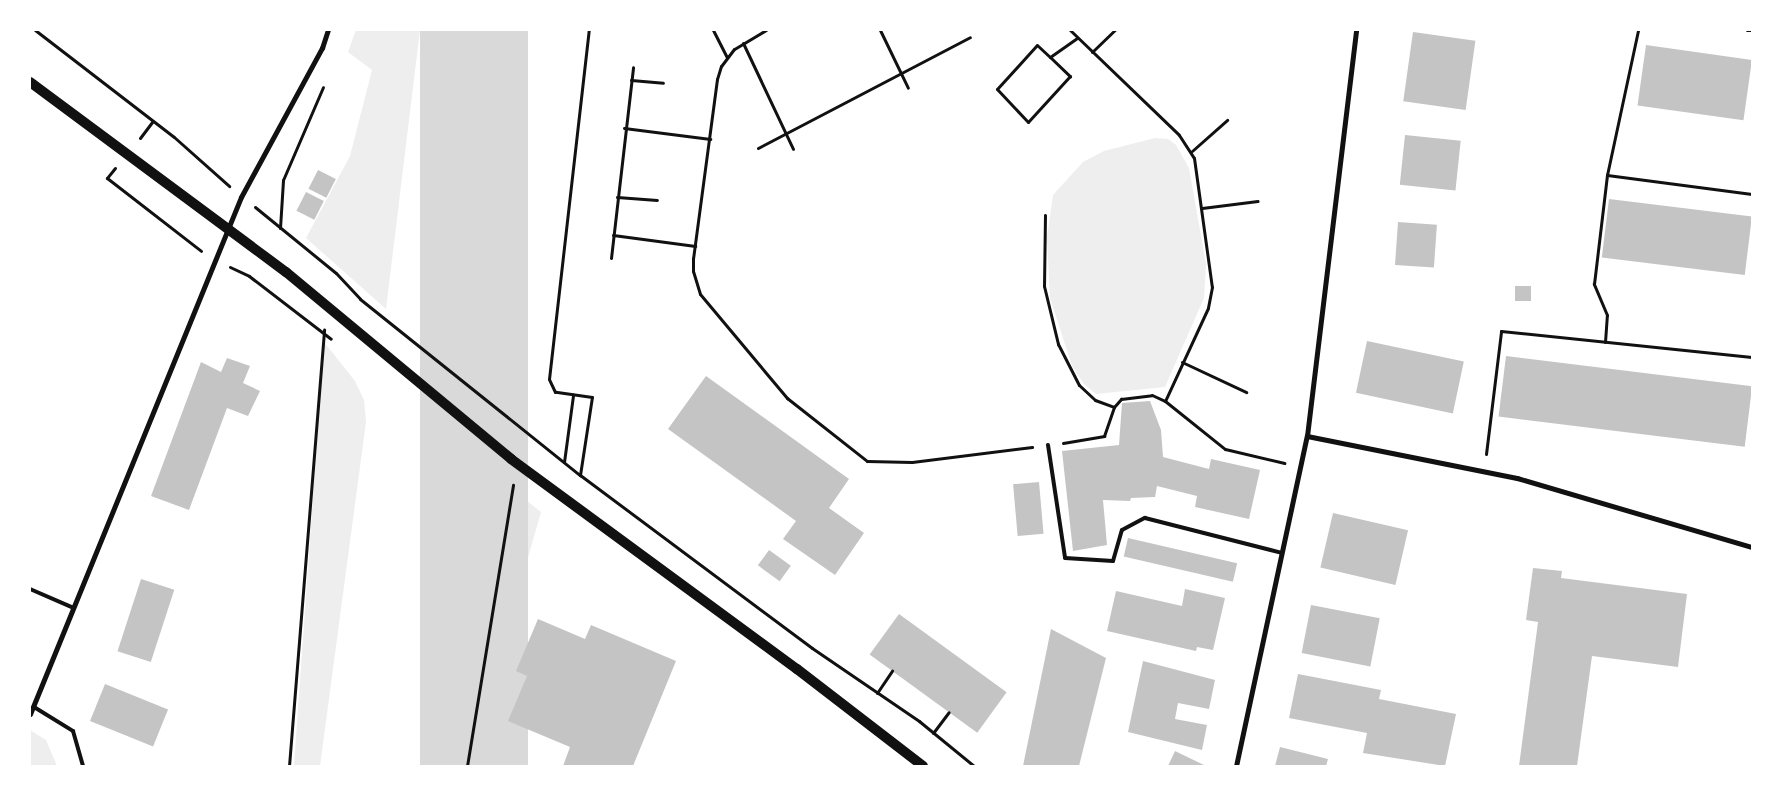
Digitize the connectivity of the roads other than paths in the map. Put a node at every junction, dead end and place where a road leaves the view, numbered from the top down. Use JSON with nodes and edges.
{"nodes":[{"id":1,"x":328,"y":30,"type":"edge"},
{"id":2,"x":1356,"y":30,"type":"edge"},
{"id":3,"x":30,"y":82,"type":"edge"},
{"id":4,"x":229,"y":228,"type":"junction"},
{"id":5,"x":1307,"y":436,"type":"junction"},
{"id":6,"x":1048,"y":445,"type":"dead end"},
{"id":7,"x":1752,"y":547,"type":"edge"},
{"id":8,"x":1282,"y":553,"type":"junction"},
{"id":9,"x":30,"y":589,"type":"edge"},
{"id":10,"x":75,"y":608,"type":"junction"},
{"id":11,"x":34,"y":707,"type":"junction"},
{"id":12,"x":30,"y":714,"type":"edge"},
{"id":13,"x":918,"y":765,"type":"edge"},
{"id":14,"x":83,"y":766,"type":"edge"},
{"id":15,"x":1236,"y":766,"type":"edge"}],
"edges":[{"from":1,"to":4,"type":"street"},
{"from":2,"to":5,"type":"street"},
{"from":3,"to":4,"type":"main road"},
{"from":4,"to":10,"type":"street"},
{"from":4,"to":13,"type":"main road"},
{"from":5,"to":7,"type":"street"},
{"from":5,"to":8,"type":"street"},
{"from":6,"to":8,"type":"lane"},
{"from":8,"to":15,"type":"street"},
{"from":9,"to":10,"type":"lane"},
{"from":10,"to":11,"type":"street"},
{"from":11,"to":12,"type":"street"},
{"from":11,"to":14,"type":"lane"}]}
